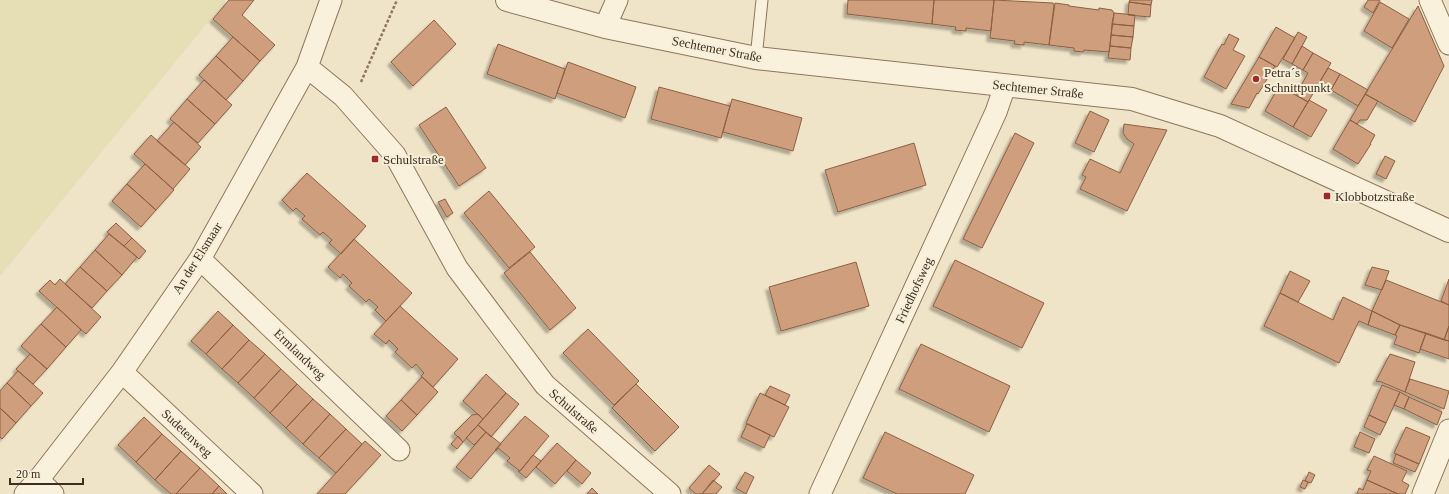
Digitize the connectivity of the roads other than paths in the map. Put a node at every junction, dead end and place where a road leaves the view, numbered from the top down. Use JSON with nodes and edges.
{"nodes":[{"id":1,"x":331,"y":0,"type":"edge"},
{"id":2,"x":507,"y":0,"type":"edge"},
{"id":3,"x":618,"y":0,"type":"edge"},
{"id":4,"x":762,"y":0,"type":"edge"},
{"id":5,"x":1430,"y":0,"type":"edge"},
{"id":6,"x":605,"y":27,"type":"junction"},
{"id":7,"x":1449,"y":44,"type":"edge"},
{"id":8,"x":756,"y":58,"type":"junction"},
{"id":9,"x":307,"y":67,"type":"junction"},
{"id":10,"x":1005,"y":86,"type":"junction"},
{"id":11,"x":1449,"y":230,"type":"edge"},
{"id":12,"x":200,"y":259,"type":"junction"},
{"id":13,"x":122,"y":372,"type":"junction"},
{"id":14,"x":1449,"y":430,"type":"edge"},
{"id":15,"x":400,"y":450,"type":"dead end"},
{"id":16,"x":31,"y":487,"type":"edge"},
{"id":17,"x":53,"y":494,"type":"edge"},
{"id":18,"x":252,"y":494,"type":"edge"},
{"id":19,"x":670,"y":494,"type":"edge"},
{"id":20,"x":820,"y":494,"type":"edge"},
{"id":21,"x":1423,"y":494,"type":"edge"}],
"edges":[{"from":1,"to":9,"type":"street","name":"An der Elsmaar"},
{"from":2,"to":6,"type":"street","name":"Sechtemer Straße"},
{"from":3,"to":6,"type":"street"},
{"from":4,"to":8,"type":"lane"},
{"from":5,"to":7,"type":"street"},
{"from":6,"to":8,"type":"street","name":"Sechtemer Straße"},
{"from":8,"to":10,"type":"street","name":"Sechtemer Straße"},
{"from":9,"to":12,"type":"street","name":"An der Elsmaar"},
{"from":9,"to":19,"type":"street","name":"Schulstraße"},
{"from":10,"to":11,"type":"street","name":"Sechtemer Straße"},
{"from":10,"to":20,"type":"street","name":"Friedhofsweg"},
{"from":12,"to":13,"type":"street","name":"An der Elsmaar"},
{"from":12,"to":15,"type":"street","name":"Ermlandweg"},
{"from":13,"to":16,"type":"street","name":"An der Elsmaar"},
{"from":13,"to":18,"type":"street","name":"Sudetenweg"},
{"from":14,"to":21,"type":"street"},
{"from":16,"to":17,"type":"street"}]}
